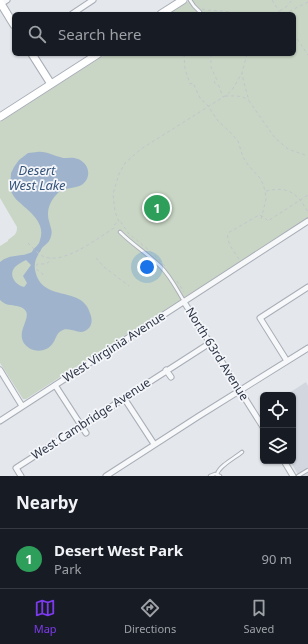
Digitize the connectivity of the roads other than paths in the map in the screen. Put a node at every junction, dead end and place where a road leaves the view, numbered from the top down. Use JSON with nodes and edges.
{"nodes":[{"id":1,"x":94,"y":0,"type":"edge"},
{"id":2,"x":182,"y":0,"type":"edge"},
{"id":3,"x":190,"y":0,"type":"edge"},
{"id":4,"x":2,"y":2,"type":"edge"},
{"id":5,"x":75,"y":12,"type":"edge"},
{"id":6,"x":164,"y":12,"type":"edge"},
{"id":7,"x":200,"y":12,"type":"dead end"},
{"id":8,"x":12,"y":21,"type":"edge"},
{"id":9,"x":33,"y":56,"type":"edge"},
{"id":10,"x":95,"y":56,"type":"edge"},
{"id":11,"x":51,"y":84,"type":"junction"},
{"id":12,"x":0,"y":117,"type":"edge"},
{"id":13,"x":308,"y":221,"type":"edge"},
{"id":14,"x":120,"y":232,"type":"dead end"},
{"id":15,"x":308,"y":287,"type":"edge"},
{"id":16,"x":184,"y":302,"type":"junction"},
{"id":17,"x":210,"y":343,"type":"junction"},
{"id":18,"x":308,"y":348,"type":"edge"},
{"id":19,"x":287,"y":361,"type":"junction"},
{"id":20,"x":0,"y":370,"type":"edge"},
{"id":21,"x":166,"y":370,"type":"junction"},
{"id":22,"x":171,"y":377,"type":"dead end"},
{"id":23,"x":55,"y":385,"type":"junction"},
{"id":24,"x":240,"y":390,"type":"junction"},
{"id":25,"x":124,"y":398,"type":"junction"},
{"id":26,"x":22,"y":406,"type":"junction"},
{"id":27,"x":0,"y":421,"type":"edge"},
{"id":28,"x":260,"y":422,"type":"edge"},
{"id":29,"x":81,"y":426,"type":"junction"},
{"id":30,"x":86,"y":433,"type":"dead end"},
{"id":31,"x":154,"y":444,"type":"junction"},
{"id":32,"x":242,"y":452,"type":"dead end"},
{"id":33,"x":286,"y":464,"type":"edge"},
{"id":34,"x":308,"y":470,"type":"edge"},
{"id":35,"x":219,"y":475,"type":"edge"},
{"id":36,"x":21,"y":476,"type":"edge"},
{"id":37,"x":106,"y":476,"type":"edge"},
{"id":38,"x":210,"y":476,"type":"edge"},
{"id":39,"x":293,"y":476,"type":"edge"},
{"id":40,"x":298,"y":476,"type":"edge"}],
"edges":[{"from":1,"to":5,"type":"street"},
{"from":2,"to":6,"type":"street"},
{"from":3,"to":7,"type":"lane"},
{"from":4,"to":8,"type":"street"},
{"from":9,"to":11,"type":"street"},
{"from":10,"to":11,"type":"street"},
{"from":11,"to":12,"type":"street"},
{"from":13,"to":16,"type":"street","name":"West Virginia Avenue"},
{"from":14,"to":16,"type":"lane"},
{"from":15,"to":19,"type":"street"},
{"from":16,"to":17,"type":"street","name":"North 63rd Avenue"},
{"from":16,"to":23,"type":"street","name":"West Virginia Avenue"},
{"from":17,"to":21,"type":"street","name":"West Cambridge Avenue"},
{"from":17,"to":24,"type":"street","name":"North 63rd Avenue"},
{"from":18,"to":19,"type":"street"},
{"from":19,"to":24,"type":"street"},
{"from":20,"to":26,"type":"street"},
{"from":21,"to":22,"type":"street"},
{"from":21,"to":25,"type":"street","name":"West Cambridge Avenue"},
{"from":23,"to":26,"type":"street","name":"West Virginia Avenue"},
{"from":23,"to":29,"type":"street"},
{"from":24,"to":28,"type":"street","name":"North 63rd Avenue"},
{"from":24,"to":31,"type":"street"},
{"from":25,"to":29,"type":"street","name":"West Cambridge Avenue"},
{"from":25,"to":31,"type":"street"},
{"from":26,"to":27,"type":"street","name":"West Virginia Avenue"},
{"from":29,"to":30,"type":"street"},
{"from":29,"to":36,"type":"street","name":"West Cambridge Avenue"},
{"from":31,"to":37,"type":"street"},
{"from":32,"to":35,"type":"lane"},
{"from":33,"to":39,"type":"street"},
{"from":34,"to":40,"type":"lane"},
{"from":35,"to":38,"type":"lane"}]}
